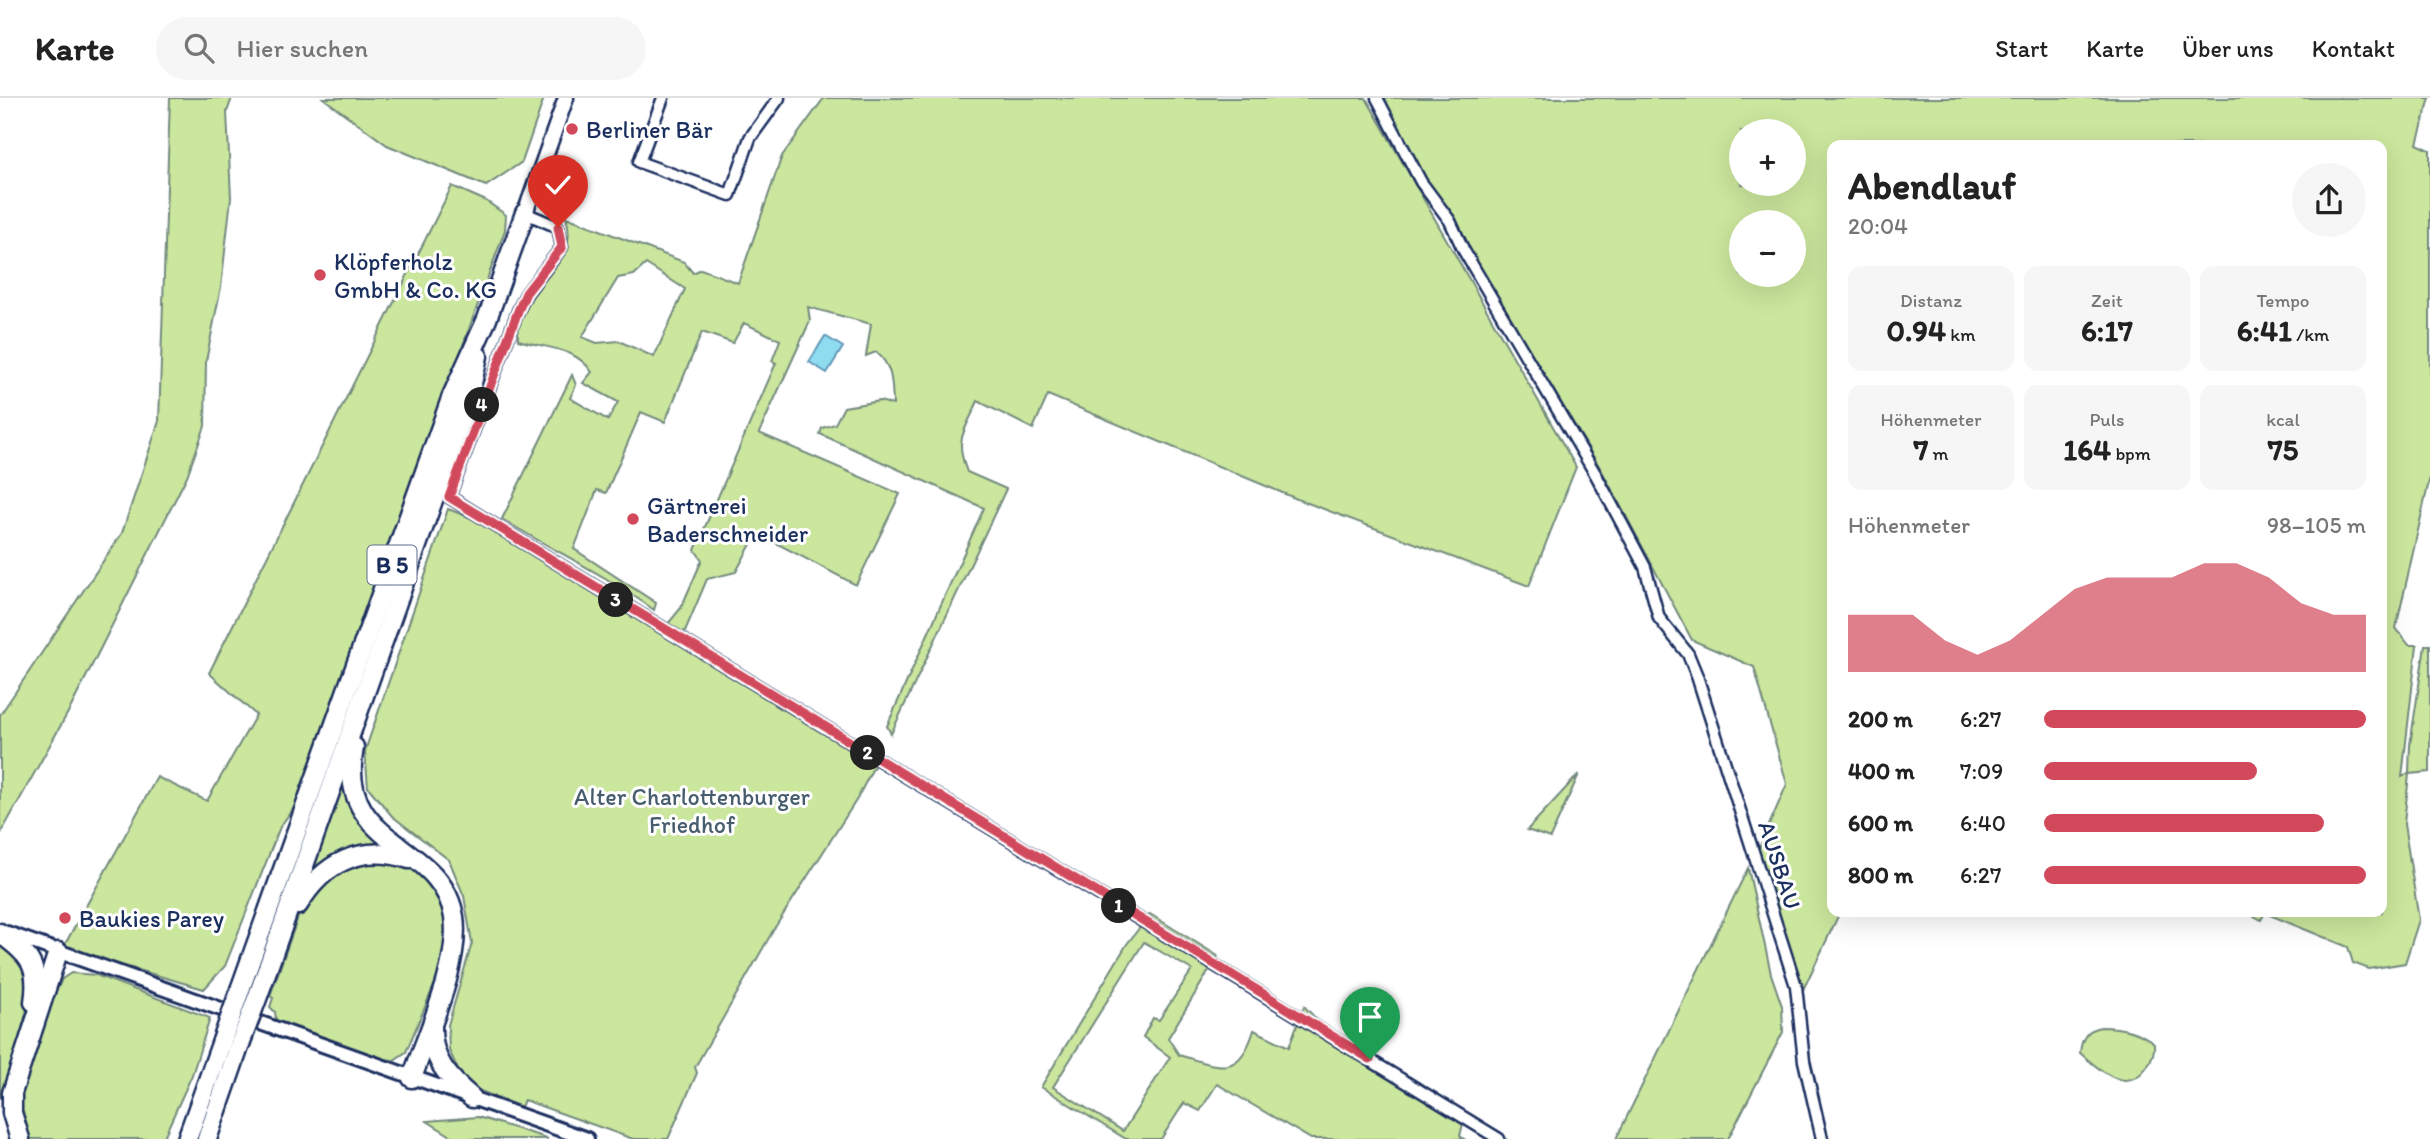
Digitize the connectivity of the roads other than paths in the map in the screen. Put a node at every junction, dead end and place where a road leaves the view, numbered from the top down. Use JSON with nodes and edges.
{"nodes":[{"id":1,"x":566,"y":98,"type":"edge"},
{"id":2,"x":663,"y":98,"type":"edge"},
{"id":3,"x":779,"y":98,"type":"edge"},
{"id":4,"x":1377,"y":98,"type":"edge"},
{"id":5,"x":526,"y":213,"type":"junction"},
{"id":6,"x":487,"y":319,"type":"junction"},
{"id":7,"x":369,"y":686,"type":"junction"},
{"id":8,"x":420,"y":863,"type":"junction"},
{"id":9,"x":0,"y":931,"type":"edge"},
{"id":10,"x":58,"y":952,"type":"junction"},
{"id":11,"x":272,"y":954,"type":"junction"},
{"id":12,"x":433,"y":1016,"type":"junction"},
{"id":13,"x":29,"y":1035,"type":"junction"},
{"id":14,"x":231,"y":1044,"type":"junction"},
{"id":15,"x":412,"y":1078,"type":"junction"},
{"id":16,"x":472,"y":1098,"type":"junction"},
{"id":17,"x":200,"y":1103,"type":"junction"},
{"id":18,"x":20,"y":1139,"type":"edge"},
{"id":19,"x":177,"y":1139,"type":"edge"},
{"id":20,"x":187,"y":1139,"type":"edge"},
{"id":21,"x":207,"y":1139,"type":"edge"},
{"id":22,"x":587,"y":1139,"type":"edge"},
{"id":23,"x":1499,"y":1139,"type":"edge"},
{"id":24,"x":1822,"y":1139,"type":"edge"}],
"edges":[{"from":1,"to":5,"type":"main road","number":"B 5"},
{"from":2,"to":3,"type":"street"},
{"from":4,"to":24,"type":"street","name":"AUSBAU"},
{"from":5,"to":6,"type":"highway","number":"B 5"},
{"from":5,"to":23,"type":"street"},
{"from":6,"to":7,"type":"highway","number":"B 5"},
{"from":6,"to":14,"type":"highway","number":"B 5","bridge":true},
{"from":7,"to":8,"type":"highway"},
{"from":7,"to":11,"type":"highway","number":"B 5"},
{"from":8,"to":11,"type":"highway"},
{"from":8,"to":12,"type":"highway"},
{"from":9,"to":10,"type":"main road"},
{"from":9,"to":13,"type":"highway"},
{"from":10,"to":13,"type":"highway"},
{"from":10,"to":15,"type":"main road"},
{"from":11,"to":14,"type":"highway","number":"B 5","bridge":true},
{"from":12,"to":15,"type":"highway"},
{"from":12,"to":16,"type":"highway"},
{"from":13,"to":18,"type":"highway"},
{"from":14,"to":17,"type":"highway","number":"B 5"},
{"from":14,"to":21,"type":"highway","number":"B 5"},
{"from":15,"to":16,"type":"main road"},
{"from":16,"to":22,"type":"main road"},
{"from":17,"to":19,"type":"highway"},
{"from":17,"to":20,"type":"highway","number":"B 5"}]}
